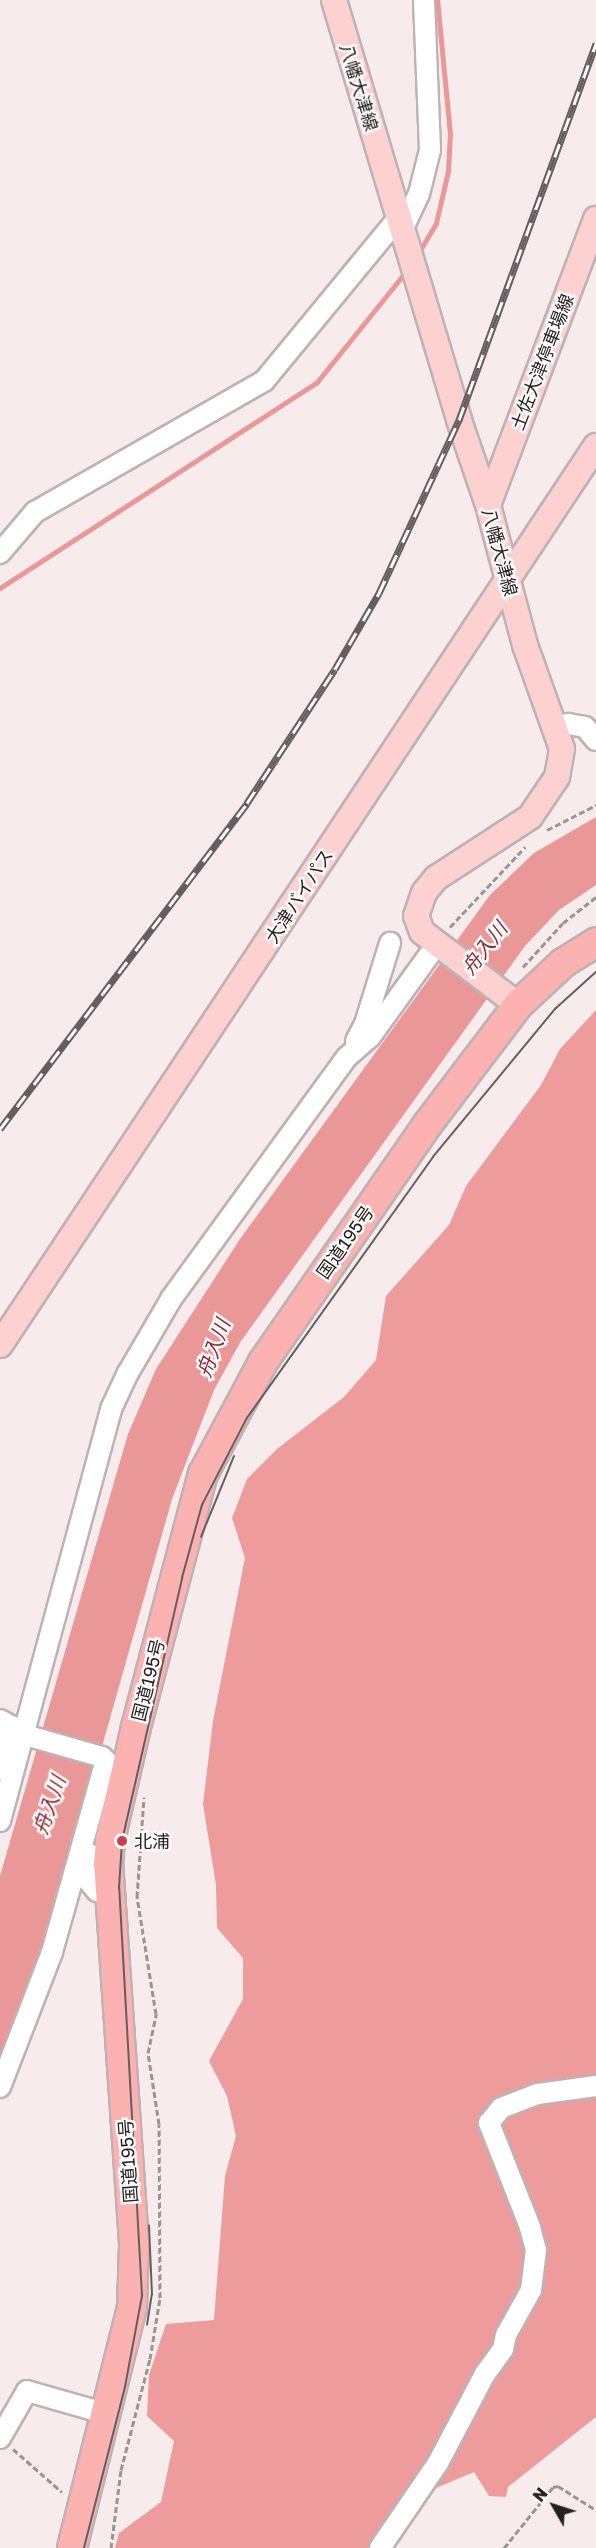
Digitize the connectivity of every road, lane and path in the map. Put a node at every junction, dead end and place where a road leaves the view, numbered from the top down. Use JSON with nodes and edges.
{"nodes":[{"id":1,"x":334,"y":0,"type":"edge"},
{"id":2,"x":424,"y":0,"type":"edge"},
{"id":3,"x":596,"y":219,"type":"edge"},
{"id":4,"x":401,"y":222,"type":"junction"},
{"id":5,"x":596,"y":446,"type":"edge"},
{"id":6,"x":488,"y":505,"type":"junction"},
{"id":7,"x":0,"y":553,"type":"edge"},
{"id":8,"x":508,"y":581,"type":"junction"},
{"id":9,"x":554,"y":728,"type":"junction"},
{"id":10,"x":596,"y":740,"type":"edge"},
{"id":11,"x":596,"y":805,"type":"edge"},
{"id":12,"x":545,"y":831,"type":"dead end"},
{"id":13,"x":528,"y":844,"type":"dead end"},
{"id":14,"x":596,"y":897,"type":"edge"},
{"id":15,"x":596,"y":942,"type":"edge"},
{"id":16,"x":390,"y":943,"type":"dead end"},
{"id":17,"x":440,"y":946,"type":"junction"},
{"id":18,"x":505,"y":995,"type":"junction"},
{"id":19,"x":347,"y":1057,"type":"junction"},
{"id":20,"x":0,"y":1345,"type":"edge"},
{"id":21,"x":0,"y":1720,"type":"edge"},
{"id":22,"x":28,"y":1734,"type":"junction"},
{"id":23,"x":0,"y":1737,"type":"edge"},
{"id":24,"x":104,"y":1759,"type":"junction"},
{"id":25,"x":0,"y":1779,"type":"edge"},
{"id":26,"x":0,"y":1821,"type":"edge"},
{"id":27,"x":110,"y":1892,"type":"junction"},
{"id":28,"x":596,"y":2086,"type":"edge"},
{"id":29,"x":0,"y":2087,"type":"edge"},
{"id":30,"x":107,"y":2414,"type":"junction"},
{"id":31,"x":0,"y":2438,"type":"edge"},
{"id":32,"x":82,"y":2510,"type":"junction"},
{"id":33,"x":596,"y":2510,"type":"edge"},
{"id":34,"x":72,"y":2548,"type":"edge"},
{"id":35,"x":380,"y":2548,"type":"edge"},
{"id":36,"x":504,"y":2548,"type":"edge"}],
"edges":[{"from":1,"to":4,"type":"main road","name":"八幡大津線"},
{"from":2,"to":4,"type":"street"},
{"from":3,"to":6,"type":"main road","name":"土佐大津停車場線"},
{"from":4,"to":6,"type":"main road","name":"八幡大津線"},
{"from":4,"to":7,"type":"street"},
{"from":5,"to":8,"type":"main road","name":"大津バイパス"},
{"from":6,"to":8,"type":"main road","name":"八幡大津線"},
{"from":8,"to":9,"type":"main road","name":"八幡大津線"},
{"from":8,"to":20,"type":"main road","name":"大津バイパス"},
{"from":9,"to":10,"type":"street"},
{"from":9,"to":17,"type":"main road","name":"八幡大津線"},
{"from":11,"to":12,"type":"path"},
{"from":13,"to":17,"type":"path"},
{"from":14,"to":18,"type":"path"},
{"from":15,"to":18,"type":"highway","name":"国道195号"},
{"from":16,"to":19,"type":"street"},
{"from":17,"to":18,"type":"main road","name":"八幡大津線"},
{"from":17,"to":19,"type":"street"},
{"from":18,"to":27,"type":"highway","name":"国道195号"},
{"from":19,"to":22,"type":"street"},
{"from":21,"to":22,"type":"street"},
{"from":22,"to":24,"type":"street"},
{"from":22,"to":26,"type":"street"},
{"from":23,"to":25,"type":"street"},
{"from":24,"to":27,"type":"street"},
{"from":24,"to":29,"type":"street"},
{"from":27,"to":30,"type":"highway","name":"国道195号"},
{"from":28,"to":35,"type":"street"},
{"from":30,"to":31,"type":"street"},
{"from":30,"to":32,"type":"highway","name":"国道195号"},
{"from":31,"to":32,"type":"path"},
{"from":32,"to":34,"type":"highway","name":"国道195号"},
{"from":33,"to":36,"type":"path"}]}
